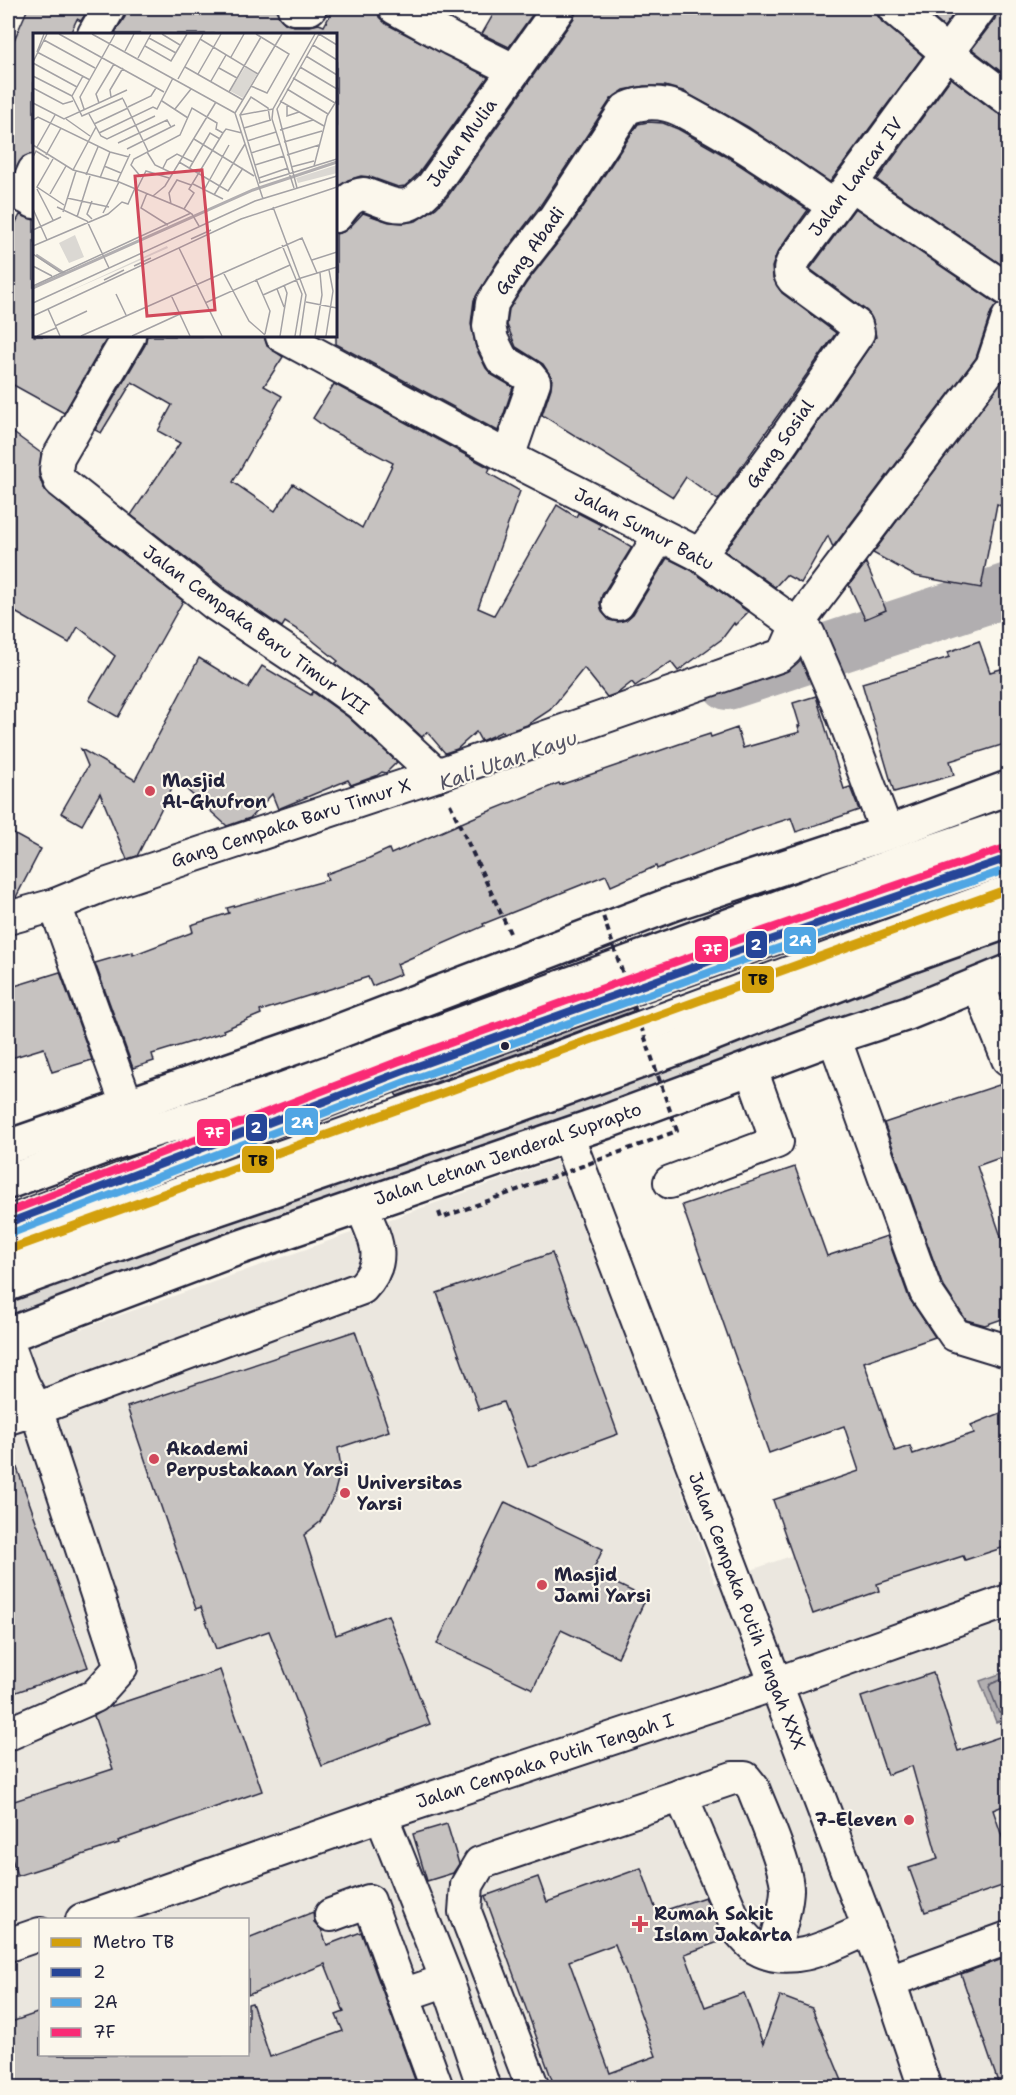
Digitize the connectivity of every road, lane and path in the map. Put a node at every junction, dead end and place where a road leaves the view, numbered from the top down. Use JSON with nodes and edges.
{"nodes":[{"id":1,"x":294,"y":8,"type":"edge"},
{"id":2,"x":310,"y":8,"type":"edge"},
{"id":3,"x":396,"y":8,"type":"edge"},
{"id":4,"x":559,"y":8,"type":"edge"},
{"id":5,"x":894,"y":8,"type":"edge"},
{"id":6,"x":980,"y":8,"type":"edge"},
{"id":7,"x":947,"y":53,"type":"junction"},
{"id":8,"x":514,"y":70,"type":"junction"},
{"id":9,"x":1008,"y":99,"type":"edge"},
{"id":10,"x":843,"y":195,"type":"junction"},
{"id":11,"x":338,"y":214,"type":"edge"},
{"id":12,"x":1008,"y":290,"type":"edge"},
{"id":13,"x":1008,"y":318,"type":"edge"},
{"id":14,"x":858,"y":331,"type":"joint"},
{"id":15,"x":128,"y":338,"type":"edge"},
{"id":16,"x":286,"y":338,"type":"edge"},
{"id":17,"x":508,"y":457,"type":"junction"},
{"id":18,"x":660,"y":535,"type":"junction"},
{"id":19,"x":700,"y":555,"type":"junction"},
{"id":20,"x":618,"y":604,"type":"dead end"},
{"id":21,"x":804,"y":631,"type":"junction"},
{"id":22,"x":437,"y":775,"type":"junction"},
{"id":23,"x":1008,"y":788,"type":"edge"},
{"id":24,"x":456,"y":816,"type":"dead end"},
{"id":25,"x":1008,"y":826,"type":"edge"},
{"id":26,"x":887,"y":833,"type":"junction"},
{"id":27,"x":1008,"y":858,"type":"edge"},
{"id":28,"x":1008,"y":892,"type":"edge"},
{"id":29,"x":56,"y":907,"type":"junction"},
{"id":30,"x":602,"y":913,"type":"dead end"},
{"id":31,"x":8,"y":918,"type":"edge"},
{"id":32,"x":1008,"y":921,"type":"edge"},
{"id":33,"x":523,"y":961,"type":"junction"},
{"id":34,"x":1008,"y":972,"type":"edge"},
{"id":35,"x":978,"y":984,"type":"junction"},
{"id":36,"x":834,"y":1037,"type":"junction"},
{"id":37,"x":316,"y":1040,"type":"junction"},
{"id":38,"x":1008,"y":1059,"type":"edge"},
{"id":39,"x":751,"y":1069,"type":"junction"},
{"id":40,"x":288,"y":1088,"type":"junction"},
{"id":41,"x":127,"y":1105,"type":"junction"},
{"id":42,"x":567,"y":1135,"type":"junction"},
{"id":43,"x":8,"y":1146,"type":"edge"},
{"id":44,"x":8,"y":1182,"type":"edge"},
{"id":45,"x":539,"y":1182,"type":"dead end"},
{"id":46,"x":670,"y":1182,"type":"dead end"},
{"id":47,"x":361,"y":1205,"type":"junction"},
{"id":48,"x":8,"y":1223,"type":"edge"},
{"id":49,"x":172,"y":1224,"type":"junction"},
{"id":50,"x":235,"y":1249,"type":"junction"},
{"id":51,"x":8,"y":1254,"type":"edge"},
{"id":52,"x":8,"y":1284,"type":"edge"},
{"id":53,"x":8,"y":1335,"type":"edge"},
{"id":54,"x":8,"y":1344,"type":"edge"},
{"id":55,"x":1008,"y":1348,"type":"edge"},
{"id":56,"x":22,"y":1414,"type":"edge"},
{"id":57,"x":1008,"y":1601,"type":"edge"},
{"id":58,"x":775,"y":1684,"type":"junction"},
{"id":59,"x":8,"y":1734,"type":"edge"},
{"id":60,"x":681,"y":1795,"type":"junction"},
{"id":61,"x":381,"y":1815,"type":"junction"},
{"id":62,"x":331,"y":1915,"type":"dead end"},
{"id":63,"x":88,"y":1918,"type":"edge"},
{"id":64,"x":868,"y":1929,"type":"junction"},
{"id":65,"x":39,"y":1934,"type":"edge"},
{"id":66,"x":1008,"y":1938,"type":"edge"},
{"id":67,"x":8,"y":1945,"type":"edge"},
{"id":68,"x":773,"y":1954,"type":"junction"},
{"id":69,"x":447,"y":1980,"type":"junction"},
{"id":70,"x":889,"y":1981,"type":"junction"},
{"id":71,"x":403,"y":1995,"type":"junction"},
{"id":72,"x":437,"y":2088,"type":"edge"},
{"id":73,"x":484,"y":2088,"type":"edge"},
{"id":74,"x":533,"y":2088,"type":"edge"},
{"id":75,"x":925,"y":2088,"type":"edge"}],
"edges":[{"from":1,"to":2,"type":"street"},
{"from":3,"to":8,"type":"street"},
{"from":4,"to":8,"type":"street","name":"Jalan Mulia"},
{"from":5,"to":7,"type":"street"},
{"from":6,"to":7,"type":"street","name":"Jalan Lancar IV"},
{"from":7,"to":9,"type":"street"},
{"from":7,"to":10,"type":"street","name":"Jalan Lancar IV"},
{"from":8,"to":11,"type":"street","name":"Jalan Mulia"},
{"from":10,"to":12,"type":"street"},
{"from":10,"to":14,"type":"street","name":"Jalan Lancar IV"},
{"from":10,"to":17,"type":"street","name":"Gang Abadi"},
{"from":13,"to":21,"type":"street","name":"Gang Cempaka Baru Timur X"},
{"from":14,"to":19,"type":"street","name":"Gang Sosial"},
{"from":15,"to":22,"type":"street","name":"Jalan Cempaka Baru Timur VII"},
{"from":16,"to":17,"type":"street","name":"Jalan Sumur Batu"},
{"from":17,"to":18,"type":"street","name":"Jalan Sumur Batu"},
{"from":18,"to":19,"type":"street","name":"Jalan Sumur Batu"},
{"from":18,"to":20,"type":"street"},
{"from":19,"to":21,"type":"street","name":"Jalan Sumur Batu"},
{"from":21,"to":22,"type":"street","name":"Gang Cempaka Baru Timur X"},
{"from":21,"to":26,"type":"street"},
{"from":22,"to":29,"type":"street","name":"Gang Cempaka Baru Timur X"},
{"from":23,"to":26,"type":"main road"},
{"from":24,"to":33,"type":"path"},
{"from":25,"to":40,"type":"main road"},
{"from":26,"to":33,"type":"main road"},
{"from":27,"to":48,"type":"street"},
{"from":28,"to":51,"type":"street"},
{"from":29,"to":31,"type":"street","name":"Gang Cempaka Baru Timur X"},
{"from":29,"to":41,"type":"street"},
{"from":30,"to":45,"type":"path","bridge":true},
{"from":32,"to":49,"type":"main road"},
{"from":33,"to":37,"type":"main road"},
{"from":34,"to":35,"type":"main road","name":"Jalan Letnan Jenderal Suprapto"},
{"from":35,"to":36,"type":"main road","name":"Jalan Letnan Jenderal Suprapto"},
{"from":35,"to":38,"type":"street"},
{"from":36,"to":39,"type":"main road","name":"Jalan Letnan Jenderal Suprapto"},
{"from":36,"to":55,"type":"street"},
{"from":37,"to":40,"type":"main road"},
{"from":37,"to":41,"type":"main road"},
{"from":39,"to":42,"type":"main road","name":"Jalan Letnan Jenderal Suprapto"},
{"from":39,"to":46,"type":"street"},
{"from":40,"to":44,"type":"main road"},
{"from":41,"to":43,"type":"main road"},
{"from":42,"to":47,"type":"main road","name":"Jalan Letnan Jenderal Suprapto"},
{"from":42,"to":58,"type":"street","name":"Jalan Cempaka Putih Tengah XXX"},
{"from":47,"to":50,"type":"main road","name":"Jalan Letnan Jenderal Suprapto"},
{"from":47,"to":56,"type":"street"},
{"from":49,"to":50,"type":"main road"},
{"from":49,"to":52,"type":"main road"},
{"from":50,"to":53,"type":"main road","name":"Jalan Letnan Jenderal Suprapto"},
{"from":54,"to":56,"type":"street"},
{"from":56,"to":59,"type":"street"},
{"from":57,"to":58,"type":"street","name":"Jalan Cempaka Putih Tengah I"},
{"from":58,"to":61,"type":"street","name":"Jalan Cempaka Putih Tengah I"},
{"from":58,"to":64,"type":"street","name":"Jalan Cempaka Putih Tengah XXX"},
{"from":60,"to":68,"type":"street"},
{"from":60,"to":68,"type":"street"},
{"from":60,"to":74,"type":"street"},
{"from":61,"to":63,"type":"street","name":"Jalan Cempaka Putih Tengah I"},
{"from":61,"to":69,"type":"street"},
{"from":62,"to":71,"type":"street"},
{"from":64,"to":68,"type":"street"},
{"from":64,"to":70,"type":"street","name":"Jalan Cempaka Putih Tengah XXX"},
{"from":65,"to":67,"type":"street"},
{"from":66,"to":70,"type":"street"},
{"from":69,"to":71,"type":"street"},
{"from":69,"to":73,"type":"street"},
{"from":70,"to":75,"type":"street","name":"Jalan Cempaka Putih Tengah XXX"},
{"from":71,"to":72,"type":"street"}]}
